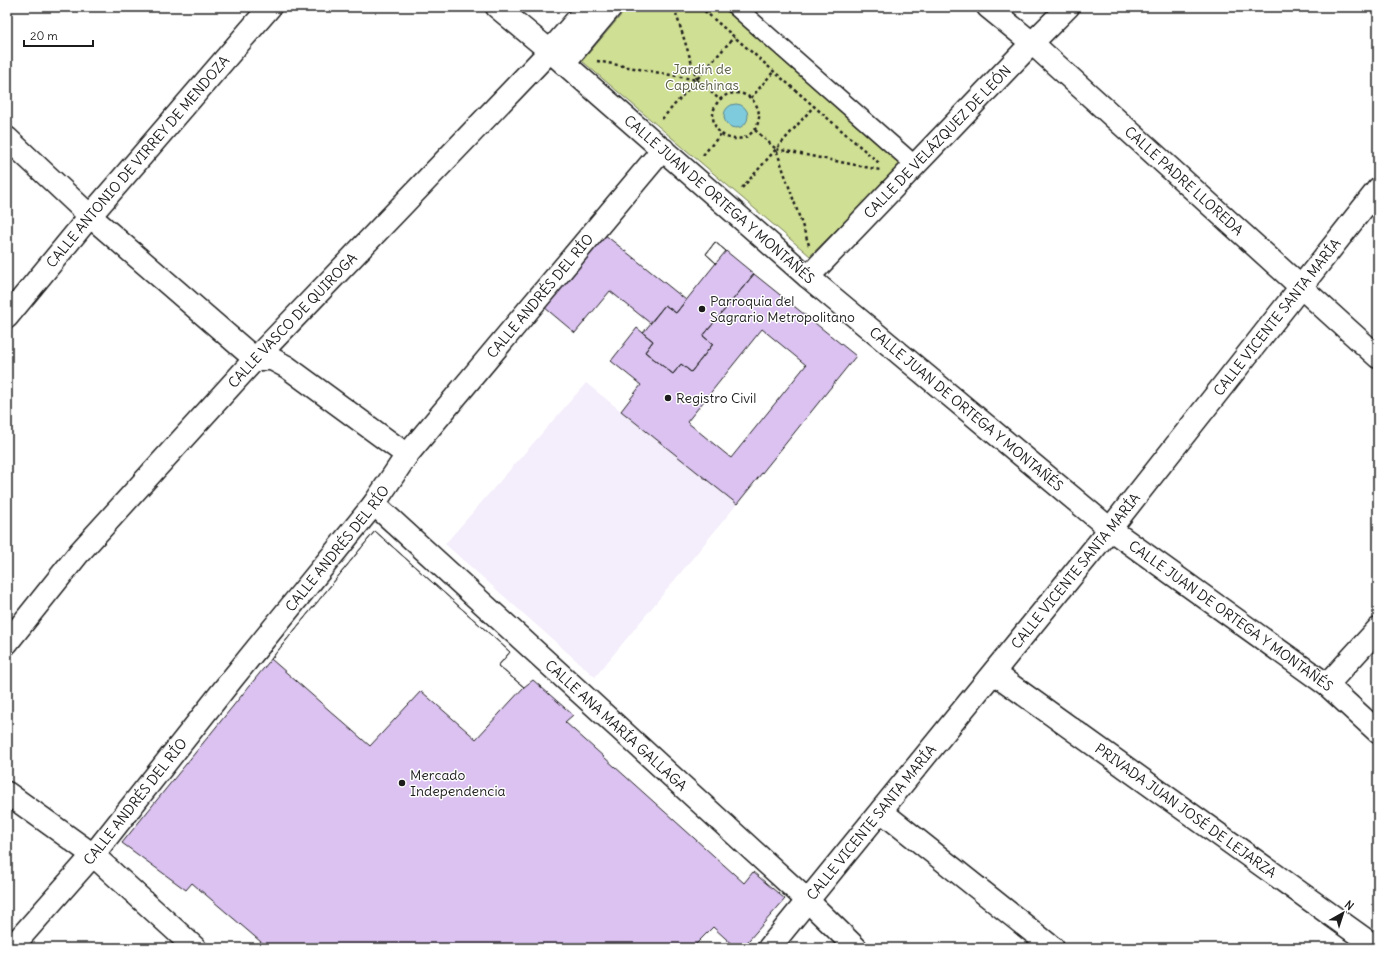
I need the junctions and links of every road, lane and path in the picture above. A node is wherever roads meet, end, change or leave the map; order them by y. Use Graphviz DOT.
graph roads {
  1 [pos="270,7"];
  2 [pos="498,7"];
  3 [pos="588,7"];
  4 [pos="612,7"];
  5 [pos="674,7"];
  6 [pos="700,7"];
  7 [pos="736,7"];
  8 [pos="988,7"];
  9 [pos="1068,7"];
  10 [pos="734,36"];
  11 [pos="1032,43"];
  12 [pos="557,57"];
  13 [pos="591,60"];
  14 [pos="774,71"];
  15 [pos="697,80"];
  16 [pos="751,98"];
  17 [pos="719,99"];
  18 [pos="814,106"];
  19 [pos="661,121"];
  20 [pos="755,130"];
  21 [pos="7,138"];
  22 [pos="776,148"];
  23 [pos="663,149"];
  24 [pos="915,165"];
  25 [pos="895,177"];
  26 [pos="1378,189"];
  27 [pos="740,190"];
  28 [pos="90,216"];
  29 [pos="811,252"];
  30 [pos="808,278"];
  31 [pos="1300,287"];
  32 [pos="7,317"];
  33 [pos="1378,357"];
  34 [pos="255,359"];
  35 [pos="407,455"];
  36 [pos="374,504"];
  37 [pos="1110,529"];
  38 [pos="1378,629"];
  39 [pos="7,643"];
  40 [pos="994,673"];
  41 [pos="1327,685"];
  42 [pos="1378,732"];
  43 [pos="7,793"];
  44 [pos="881,811"];
  45 [pos="94,855"];
  46 [pos="808,901"];
  47 [pos="11,948"];
  48 [pos="195,948"];
  49 [pos="769,948"];
  50 [pos="856,948"];
  51 [pos="1053,948"];
  52 [pos="1377,948"];
  1 -- 28 [label="street, CALLE ANTONIO DE VIRREY DE MENDOZA"];
  2 -- 12 [label="street, CALLE JUAN DE ORTEGA Y MONTAÑÉS"];
  3 -- 12 [label="street, CALLE VASCO DE QUIROGA"];
  4 -- 12 [label="street, CALLE VASCO DE QUIROGA"];
  5 -- 15 [label="path"];
  6 -- 10 [label="path"];
  7 -- 24 [label="street"];
  8 -- 11 [label="street, CALLE PADRE LLOREDA"];
  9 -- 11 [label="street, CALLE DE VELÁZQUEZ DE LEÓN"];
  10 -- 14 [label="path"];
  10 -- 15 [label="path"];
  11 -- 24 [label="street, CALLE DE VELÁZQUEZ DE LEÓN"];
  11 -- 31 [label="street, CALLE PADRE LLOREDA"];
  12 -- 23 [label="street, CALLE JUAN DE ORTEGA Y MONTAÑÉS"];
  12 -- 34 [label="street, CALLE VASCO DE QUIROGA"];
  13 -- 15 [label="path"];
  14 -- 16 [label="path"];
  14 -- 18 [label="path"];
  15 -- 17 [label="path"];
  15 -- 19 [label="path"];
  16 -- 17 [label="path"];
  16 -- 20 [label="path"];
  17 -- 20 [label="path"];
  18 -- 22 [label="path"];
  18 -- 25 [label="path"];
  20 -- 22 [label="path"];
  21 -- 28 [label="street"];
  22 -- 25 [label="path"];
  22 -- 27 [label="path"];
  22 -- 29 [label="path"];
  23 -- 30 [label="street, CALLE JUAN DE ORTEGA Y MONTAÑÉS"];
  23 -- 35 [label="street, CALLE ANDRÉS DEL RÍO"];
  24 -- 25 [label="street, CALLE DE VELÁZQUEZ DE LEÓN"];
  25 -- 30 [label="street, CALLE DE VELÁZQUEZ DE LEÓN"];
  26 -- 31 [label="street, CALLE VICENTE SANTA MARÍA"];
  28 -- 32 [label="street, CALLE ANTONIO DE VIRREY DE MENDOZA"];
  28 -- 34 [label="street"];
  30 -- 37 [label="street, CALLE JUAN DE ORTEGA Y MONTAÑÉS"];
  31 -- 33 [label="street, CALLE PADRE LLOREDA"];
  31 -- 37 [label="street, CALLE VICENTE SANTA MARÍA"];
  34 -- 35 [label="street"];
  34 -- 39 [label="street, CALLE VASCO DE QUIROGA"];
  35 -- 36 [label="street, CALLE ANDRÉS DEL RÍO"];
  36 -- 45 [label="street, CALLE ANDRÉS DEL RÍO"];
  36 -- 46 [label="street, CALLE ANA MARÍA GALLAGA"];
  37 -- 40 [label="street, CALLE VICENTE SANTA MARÍA"];
  37 -- 41 [label="street, CALLE JUAN DE ORTEGA Y MONTAÑÉS"];
  38 -- 41 [label="street"];
  40 -- 44 [label="street, CALLE VICENTE SANTA MARÍA"];
  40 -- 52 [label="street, PRIVADA JUAN JOSÉ DE LEJARZA"];
  41 -- 42 [label="street, CALLE JUAN DE ORTEGA Y MONTAÑÉS"];
  43 -- 45 [label="street"];
  44 -- 46 [label="street, CALLE VICENTE SANTA MARÍA"];
  44 -- 51 [label="street"];
  45 -- 47 [label="street, CALLE ANDRÉS DEL RÍO"];
  45 -- 48 [label="street"];
  46 -- 49 [label="street, CALLE VICENTE SANTA MARÍA"];
  46 -- 50 [label="street, CALLE ANA MARÍA GALLAGA"];
}
